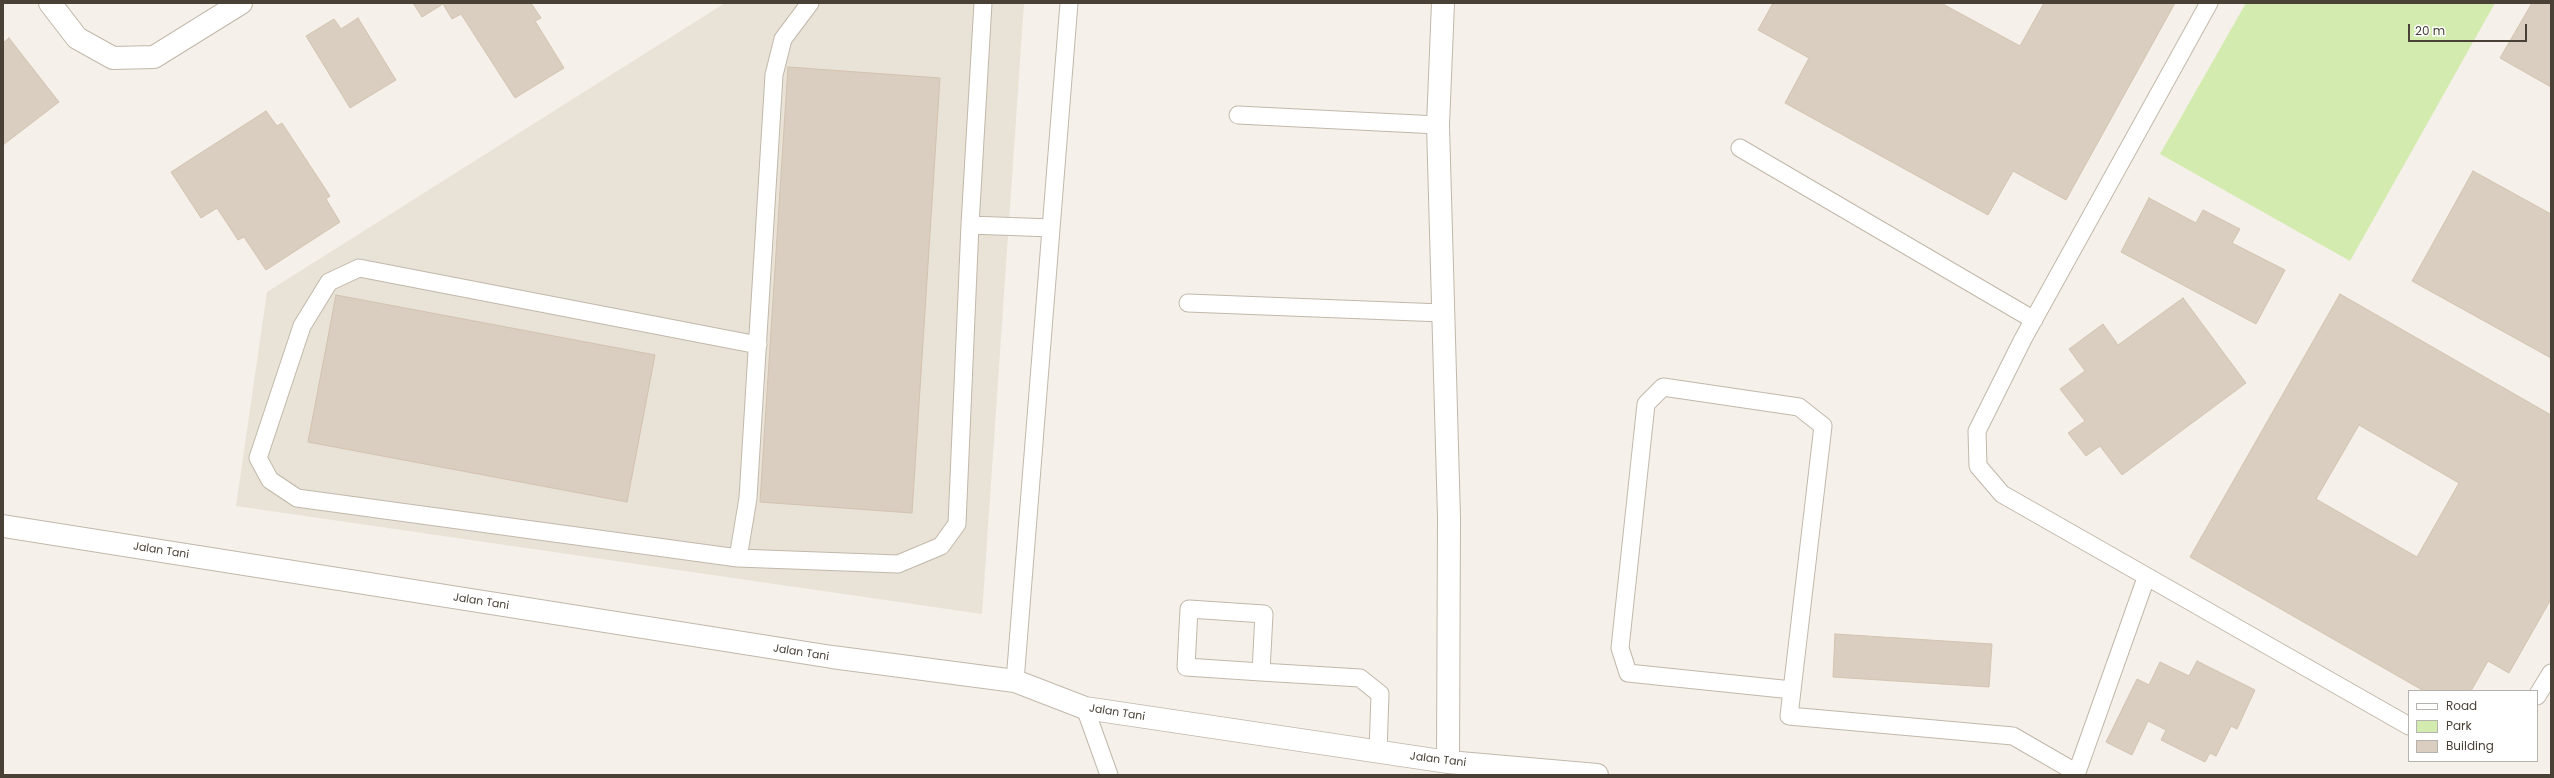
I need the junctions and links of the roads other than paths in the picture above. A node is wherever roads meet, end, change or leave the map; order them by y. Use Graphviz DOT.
graph roads {
  1 [pos="50,3"];
  2 [pos="241,3"];
  3 [pos="810,3"];
  4 [pos="983,3"];
  5 [pos="1069,3"];
  6 [pos="1443,3"];
  7 [pos="2209,3"];
  8 [pos="1238,115"];
  9 [pos="1438,125"];
  10 [pos="1740,148"];
  11 [pos="970,225"];
  12 [pos="1051,228"];
  13 [pos="1188,303"];
  14 [pos="1442,313"];
  15 [pos="2034,320"];
  16 [pos="758,345"];
  17 [pos="3,526"];
  18 [pos="738,558"];
  19 [pos="2146,578"];
  20 [pos="1261,672"];
  21 [pos="2551,673"];
  22 [pos="1015,681"];
  23 [pos="1792,690"];
  24 [pos="2538,694"];
  25 [pos="1086,708"];
  26 [pos="2408,725"];
  27 [pos="1378,752"];
  28 [pos="1448,762"];
  29 [pos="2076,774"];
  30 [pos="1109,775"];
  31 [pos="1597,775"];
  1 -- 2 [label="street"];
  3 -- 16 [label="lane"];
  4 -- 11 [label="lane"];
  5 -- 12 [label="lane"];
  6 -- 9 [label="street"];
  7 -- 15 [label="lane"];
  8 -- 9 [label="lane"];
  9 -- 14 [label="street"];
  10 -- 15 [label="lane"];
  11 -- 12 [label="lane"];
  11 -- 18 [label="lane"];
  12 -- 22 [label="lane"];
  13 -- 14 [label="lane"];
  14 -- 28 [label="street"];
  15 -- 19 [label="lane"];
  16 -- 18 [label="lane"];
  16 -- 18 [label="lane"];
  17 -- 22 [label="street, Jalan Tani"];
  19 -- 26 [label="lane"];
  19 -- 29 [label="lane"];
  20 -- 20 [label="lane"];
  20 -- 27 [label="lane"];
  21 -- 24 [label="lane"];
  22 -- 25 [label="street, Jalan Tani"];
  23 -- 23 [label="lane"];
  23 -- 29 [label="lane"];
  25 -- 27 [label="street, Jalan Tani"];
  25 -- 30 [label="lane"];
  27 -- 28 [label="street, Jalan Tani"];
  28 -- 31 [label="street, Jalan Tani"];
}
